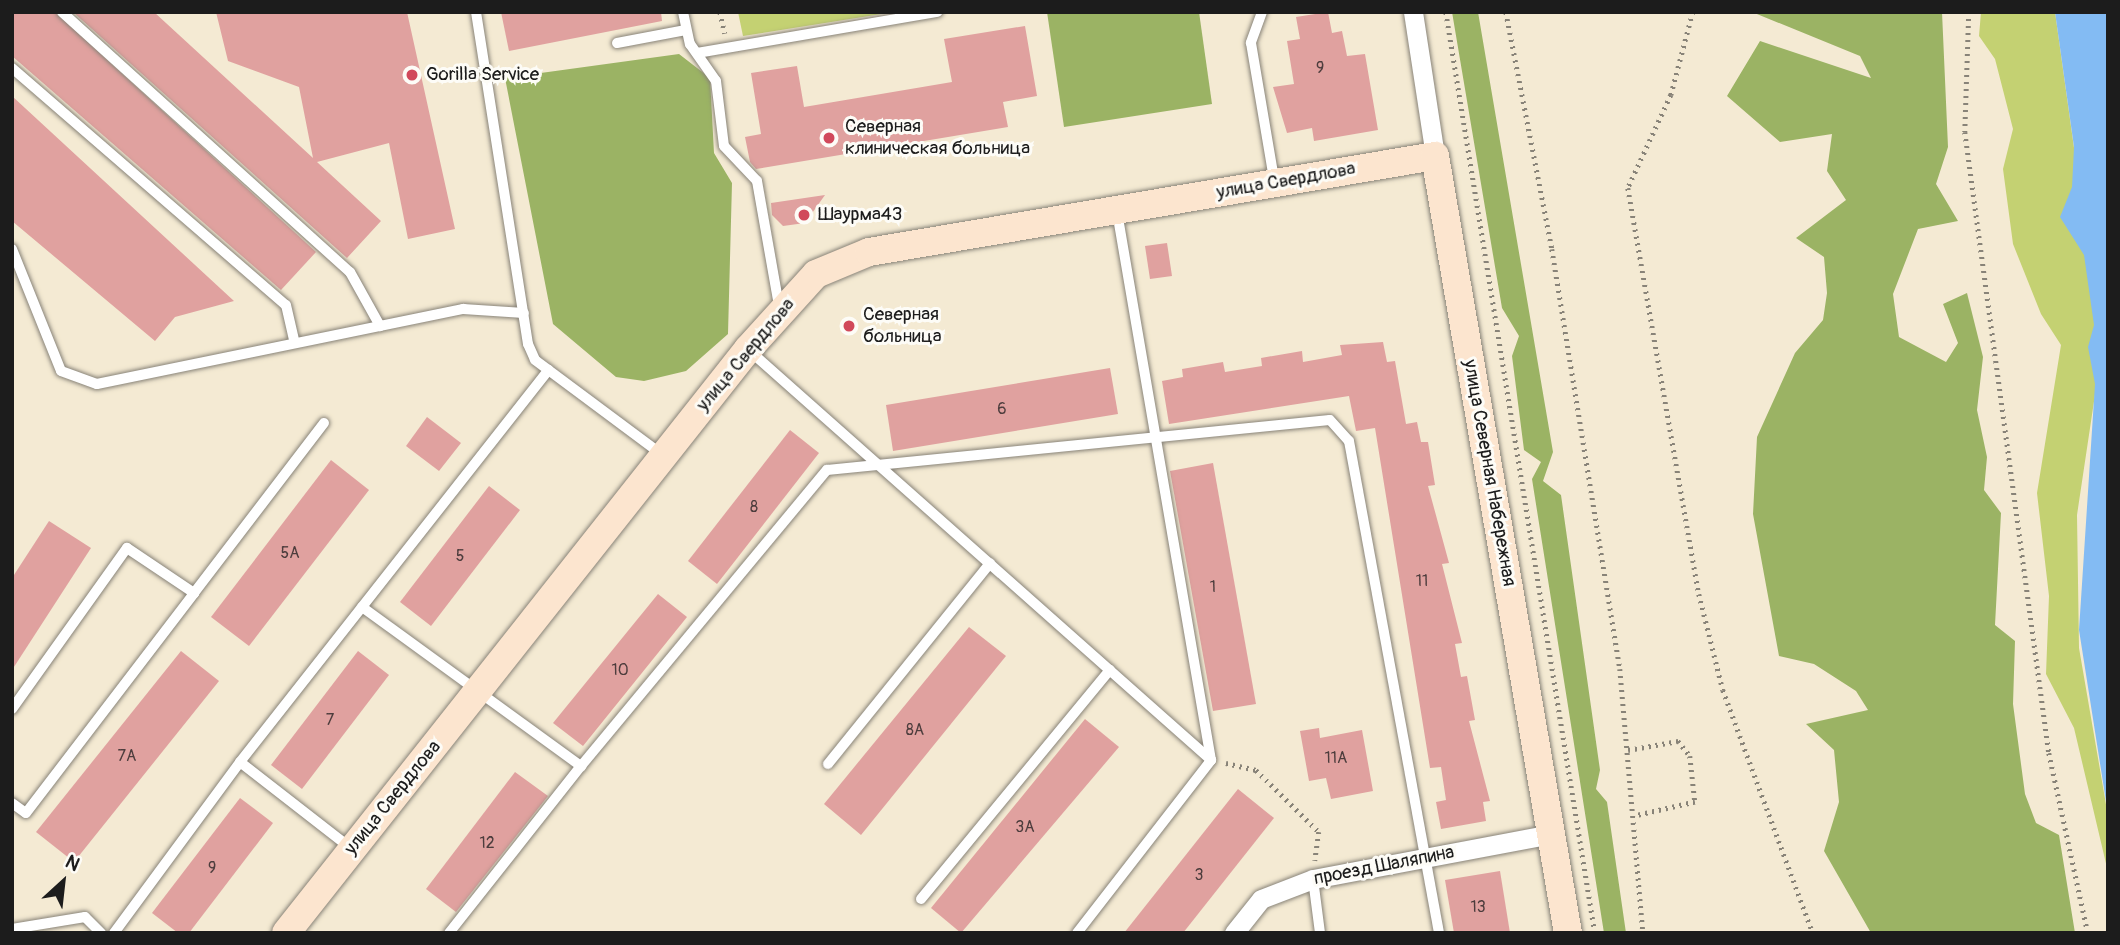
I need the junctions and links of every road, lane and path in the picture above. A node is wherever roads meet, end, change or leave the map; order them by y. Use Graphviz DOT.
graph roads {
  1 [pos="62,12"];
  2 [pos="476,12"];
  3 [pos="683,12"];
  4 [pos="720,12"];
  5 [pos="938,12"];
  6 [pos="1262,12"];
  7 [pos="1413,12"];
  8 [pos="1446,12"];
  9 [pos="1506,12"];
  10 [pos="1693,12"];
  11 [pos="1969,12"];
  12 [pos="685,30"];
  13 [pos="617,43"];
  14 [pos="728,48"];
  15 [pos="697,53"];
  16 [pos="12,68"];
  17 [pos="1435,156"];
  18 [pos="1275,183"];
  19 [pos="1116,210"];
  20 [pos="12,249"];
  21 [pos="524,313"];
  22 [pos="780,314"];
  23 [pos="380,326"];
  24 [pos="295,343"];
  25 [pos="748,349"];
  26 [pos="549,370"];
  27 [pos="324,424"];
  28 [pos="1150,436"];
  29 [pos="663,456"];
  30 [pos="882,468"];
  31 [pos="990,563"];
  32 [pos="194,593"];
  33 [pos="362,607"];
  34 [pos="1110,670"];
  35 [pos="477,694"];
  36 [pos="12,709"];
  37 [pos="1628,750"];
  38 [pos="1211,760"];
  39 [pos="240,762"];
  40 [pos="828,764"];
  41 [pos="581,766"];
  42 [pos="12,803"];
  43 [pos="1635,816"];
  44 [pos="1551,834"];
  45 [pos="352,850"];
  46 [pos="1427,858"];
  47 [pos="1313,879"];
  48 [pos="921,899"];
  49 [pos="12,929"];
  50 [pos="101,933"];
  51 [pos="114,933"];
  52 [pos="286,933"];
  53 [pos="449,933"];
  54 [pos="1077,933"];
  55 [pos="1234,933"];
  56 [pos="1320,933"];
  57 [pos="1439,933"];
  58 [pos="1568,933"];
  59 [pos="1595,933"];
  60 [pos="1643,933"];
  61 [pos="1813,933"];
  62 [pos="2088,933"];
  1 -- 23 [label="lane"];
  2 -- 21 [label="lane"];
  3 -- 12 [label="lane"];
  4 -- 14 [label="path"];
  5 -- 14 [label="lane"];
  6 -- 18 [label="lane"];
  7 -- 17 [label="street, улица Северная Набережная"];
  8 -- 59 [label="path"];
  9 -- 37 [label="path"];
  10 -- 61 [label="path"];
  11 -- 62 [label="path"];
  12 -- 13 [label="lane"];
  12 -- 15 [label="lane"];
  14 -- 15 [label="lane"];
  15 -- 22 [label="lane"];
  16 -- 24 [label="lane"];
  17 -- 18 [label="street, улица Свердлова"];
  17 -- 44 [label="street, улица Северная Набережная"];
  18 -- 19 [label="street, улица Свердлова"];
  19 -- 22 [label="street, улица Свердлова"];
  19 -- 28 [label="lane"];
  20 -- 24 [label="lane"];
  21 -- 23 [label="lane"];
  21 -- 26 [label="lane"];
  22 -- 25 [label="street, улица Свердлова"];
  23 -- 24 [label="lane"];
  25 -- 29 [label="street, улица Свердлова"];
  25 -- 30 [label="lane"];
  26 -- 29 [label="lane"];
  26 -- 33 [label="lane"];
  27 -- 32 [label="lane"];
  28 -- 30 [label="lane"];
  28 -- 38 [label="lane"];
  28 -- 46 [label="lane"];
  29 -- 35 [label="street, улица Свердлова"];
  30 -- 31 [label="lane"];
  30 -- 41 [label="lane"];
  31 -- 34 [label="lane"];
  31 -- 40 [label="lane"];
  32 -- 36 [label="lane"];
  32 -- 42 [label="lane"];
  33 -- 35 [label="lane"];
  33 -- 39 [label="lane"];
  34 -- 38 [label="lane"];
  34 -- 48 [label="lane"];
  35 -- 41 [label="lane"];
  35 -- 45 [label="street, улица Свердлова"];
  37 -- 43 [label="path"];
  37 -- 43 [label="path"];
  38 -- 47 [label="path"];
  38 -- 54 [label="lane"];
  39 -- 45 [label="lane"];
  39 -- 51 [label="lane"];
  41 -- 53 [label="lane"];
  43 -- 60 [label="path"];
  44 -- 46 [label="street, проезд Шаляпина"];
  44 -- 58 [label="street, улица Северная Набережная"];
  45 -- 52 [label="street, улица Свердлова"];
  46 -- 47 [label="street, проезд Шаляпина"];
  46 -- 57 [label="lane"];
  47 -- 55 [label="street, проезд Шаляпина"];
  47 -- 56 [label="lane"];
  49 -- 50 [label="lane"];
}
